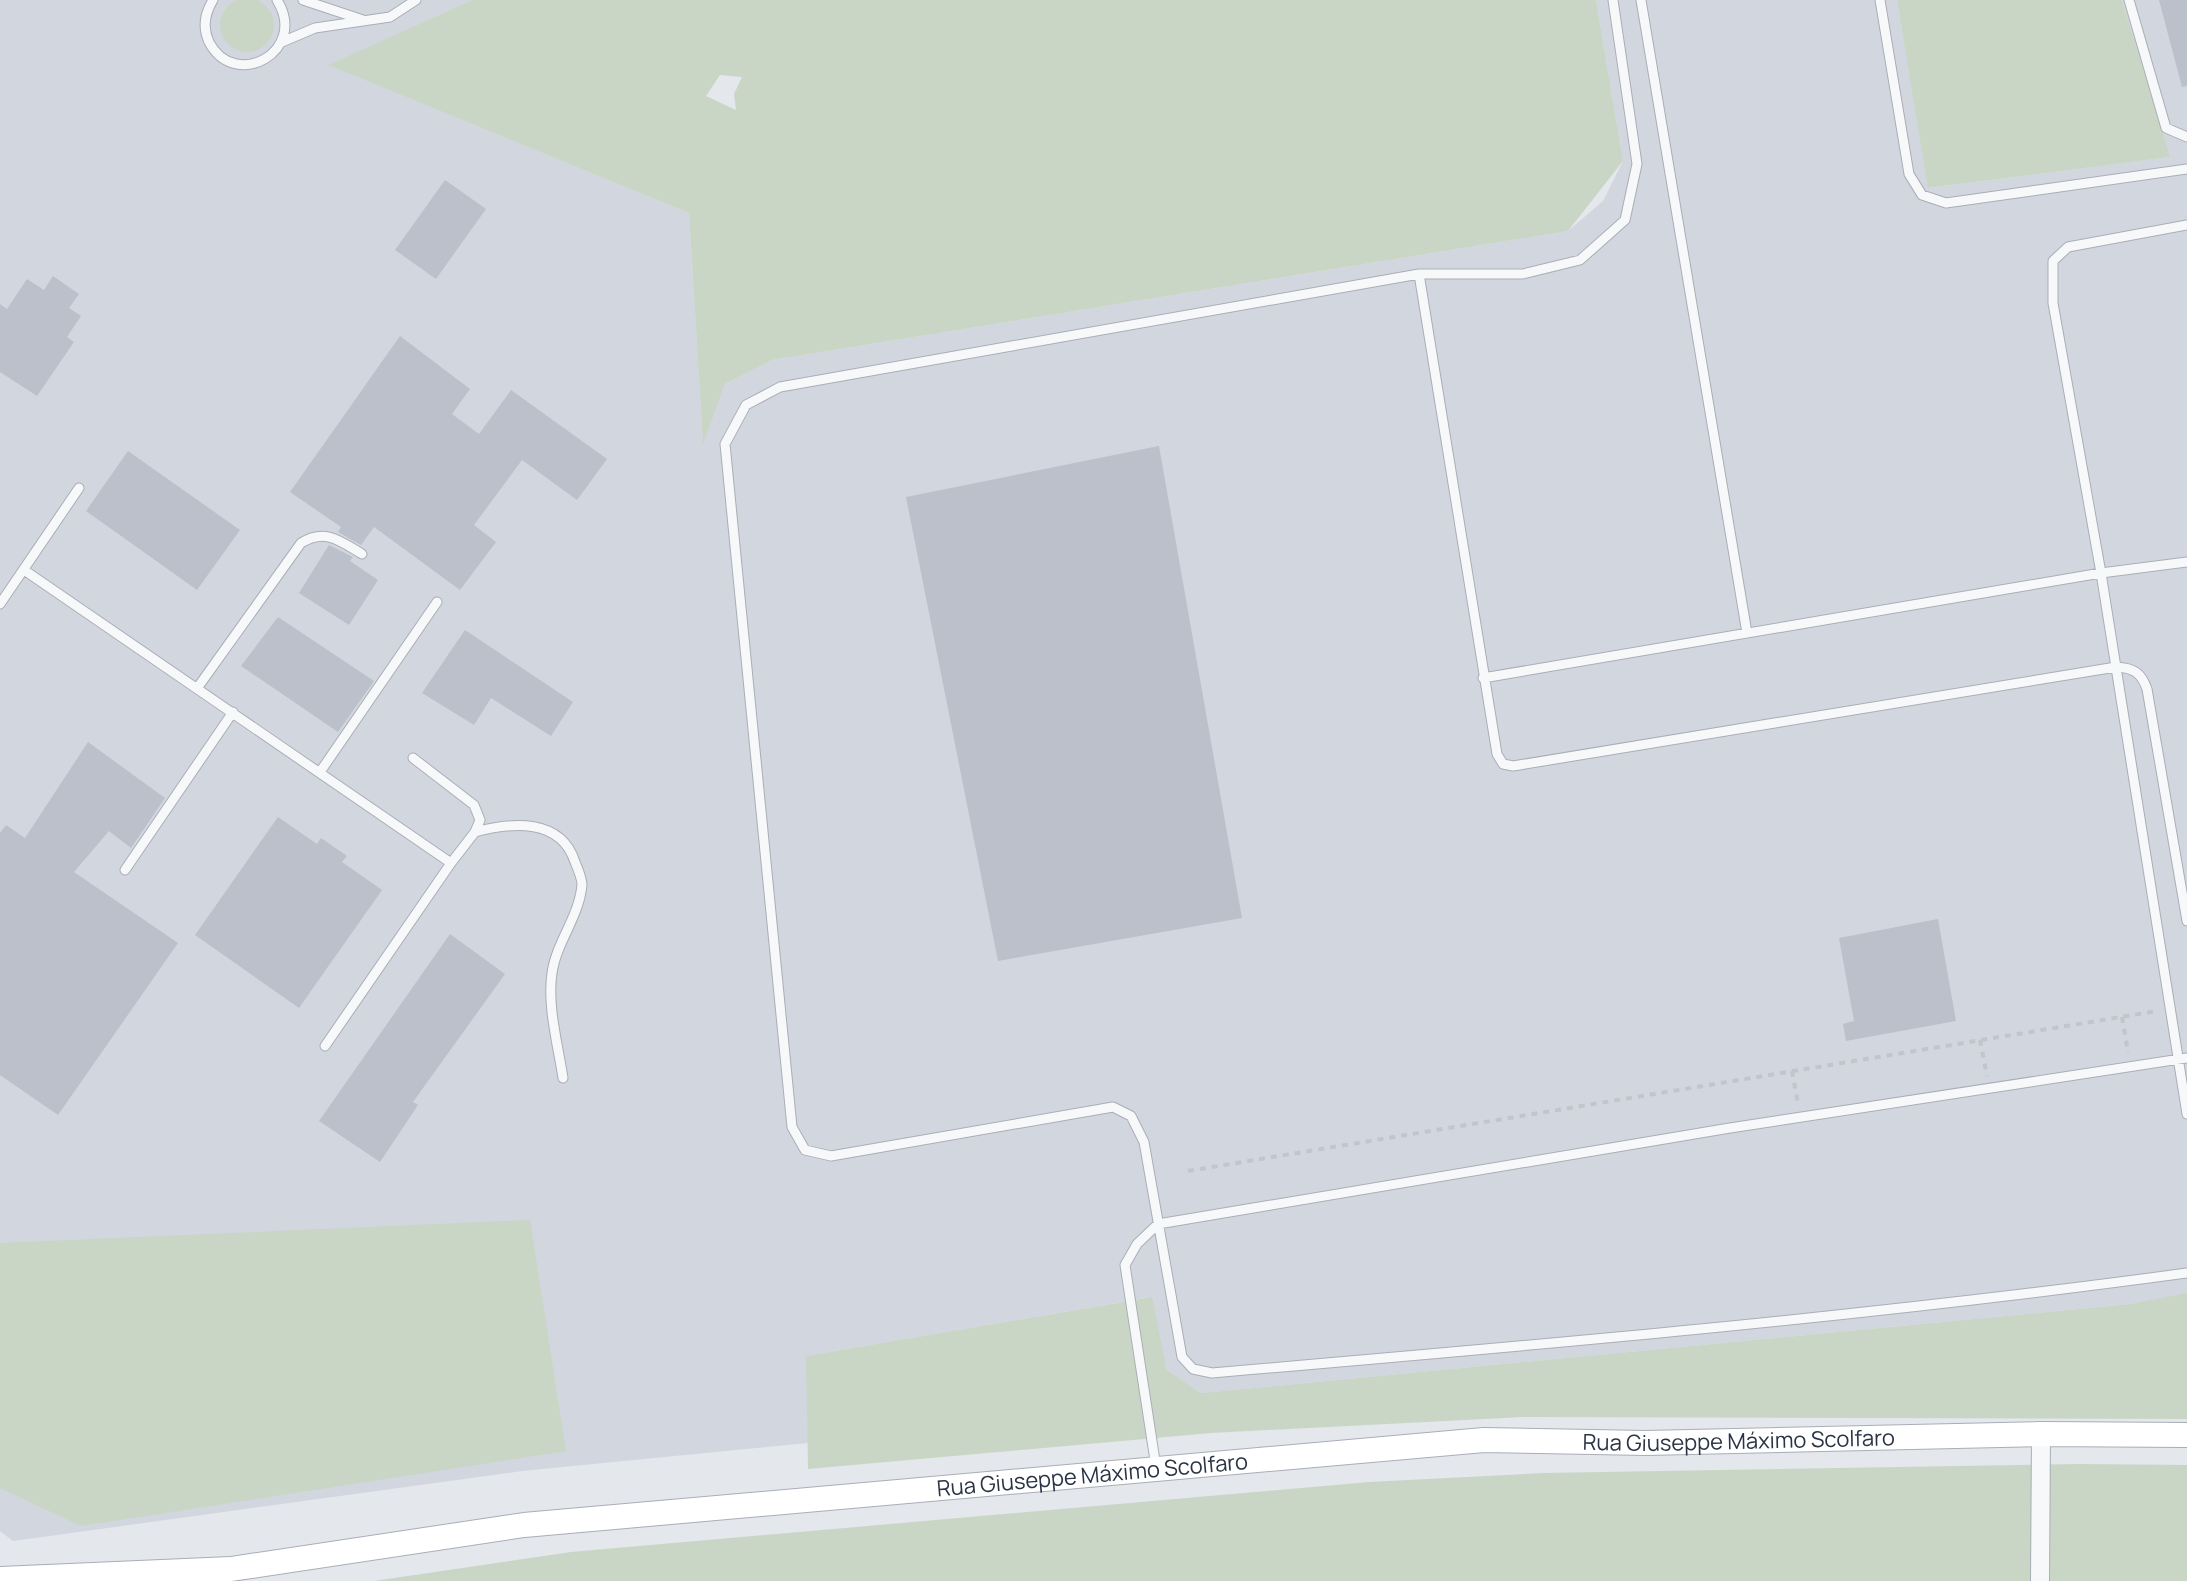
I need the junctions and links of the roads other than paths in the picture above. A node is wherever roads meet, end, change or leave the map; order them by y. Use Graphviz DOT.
graph roads {
  1 [pos="213,0"];
  2 [pos="277,0"];
  3 [pos="303,0"];
  4 [pos="416,0"];
  5 [pos="1613,0"];
  6 [pos="1641,0"];
  7 [pos="1880,0"];
  8 [pos="2129,0"];
  9 [pos="370,22"];
  10 [pos="282,42"];
  11 [pos="2187,137"];
  12 [pos="2187,169"];
  13 [pos="2187,225"];
  14 [pos="1419,274"];
  15 [pos="79,488"];
  16 [pos="362,554"];
  17 [pos="2187,562"];
  18 [pos="24,570"];
  19 [pos="2101,573"];
  20 [pos="437,602"];
  21 [pos="0,604"];
  22 [pos="1747,633"];
  23 [pos="2116,667"];
  24 [pos="1483,678"];
  25 [pos="198,687"];
  26 [pos="233,712"];
  27 [pos="413,758"];
  28 [pos="320,772"];
  29 [pos="475,832"];
  30 [pos="451,863"];
  31 [pos="125,870"];
  32 [pos="2182,870"];
  33 [pos="2187,921"];
  34 [pos="325,1046"];
  35 [pos="2183,1059"];
  36 [pos="563,1078"];
  37 [pos="2187,1114"];
  38 [pos="1158,1224"];
  39 [pos="2187,1273"];
  40 [pos="2186,1433"];
  41 [pos="2041,1434"];
  42 [pos="1156,1467"];
  43 [pos="0,1579"];
  44 [pos="2040,1581"];
  1 -- 10 [label="lane"];
  2 -- 10 [label="lane"];
  3 -- 9 [label="lane"];
  4 -- 9 [label="lane"];
  5 -- 14 [label="lane"];
  6 -- 22 [label="lane"];
  7 -- 12 [label="lane"];
  8 -- 11 [label="lane"];
  9 -- 10 [label="lane"];
  13 -- 19 [label="lane"];
  14 -- 24 [label="lane"];
  14 -- 38 [label="lane"];
  15 -- 18 [label="lane"];
  16 -- 25 [label="lane"];
  17 -- 19 [label="lane"];
  18 -- 21 [label="lane"];
  18 -- 25 [label="lane"];
  19 -- 22 [label="lane"];
  19 -- 23 [label="lane"];
  20 -- 28 [label="lane"];
  22 -- 24 [label="lane"];
  23 -- 24 [label="lane"];
  23 -- 32 [label="lane"];
  23 -- 35 [label="lane"];
  25 -- 26 [label="lane"];
  26 -- 28 [label="lane"];
  26 -- 31 [label="lane"];
  27 -- 29 [label="lane"];
  28 -- 30 [label="lane"];
  29 -- 30 [label="lane"];
  29 -- 36 [label="lane"];
  30 -- 34 [label="lane"];
  32 -- 33 [label="lane"];
  35 -- 37 [label="lane"];
  35 -- 38 [label="lane"];
  38 -- 39 [label="lane"];
  38 -- 42 [label="lane"];
  40 -- 41 [label="main road, Rua Giuseppe Máximo Scolfaro"];
  41 -- 42 [label="main road, Rua Giuseppe Máximo Scolfaro"];
  41 -- 44 [label="street"];
  42 -- 43 [label="main road, Rua Giuseppe Máximo Scolfaro"];
}
